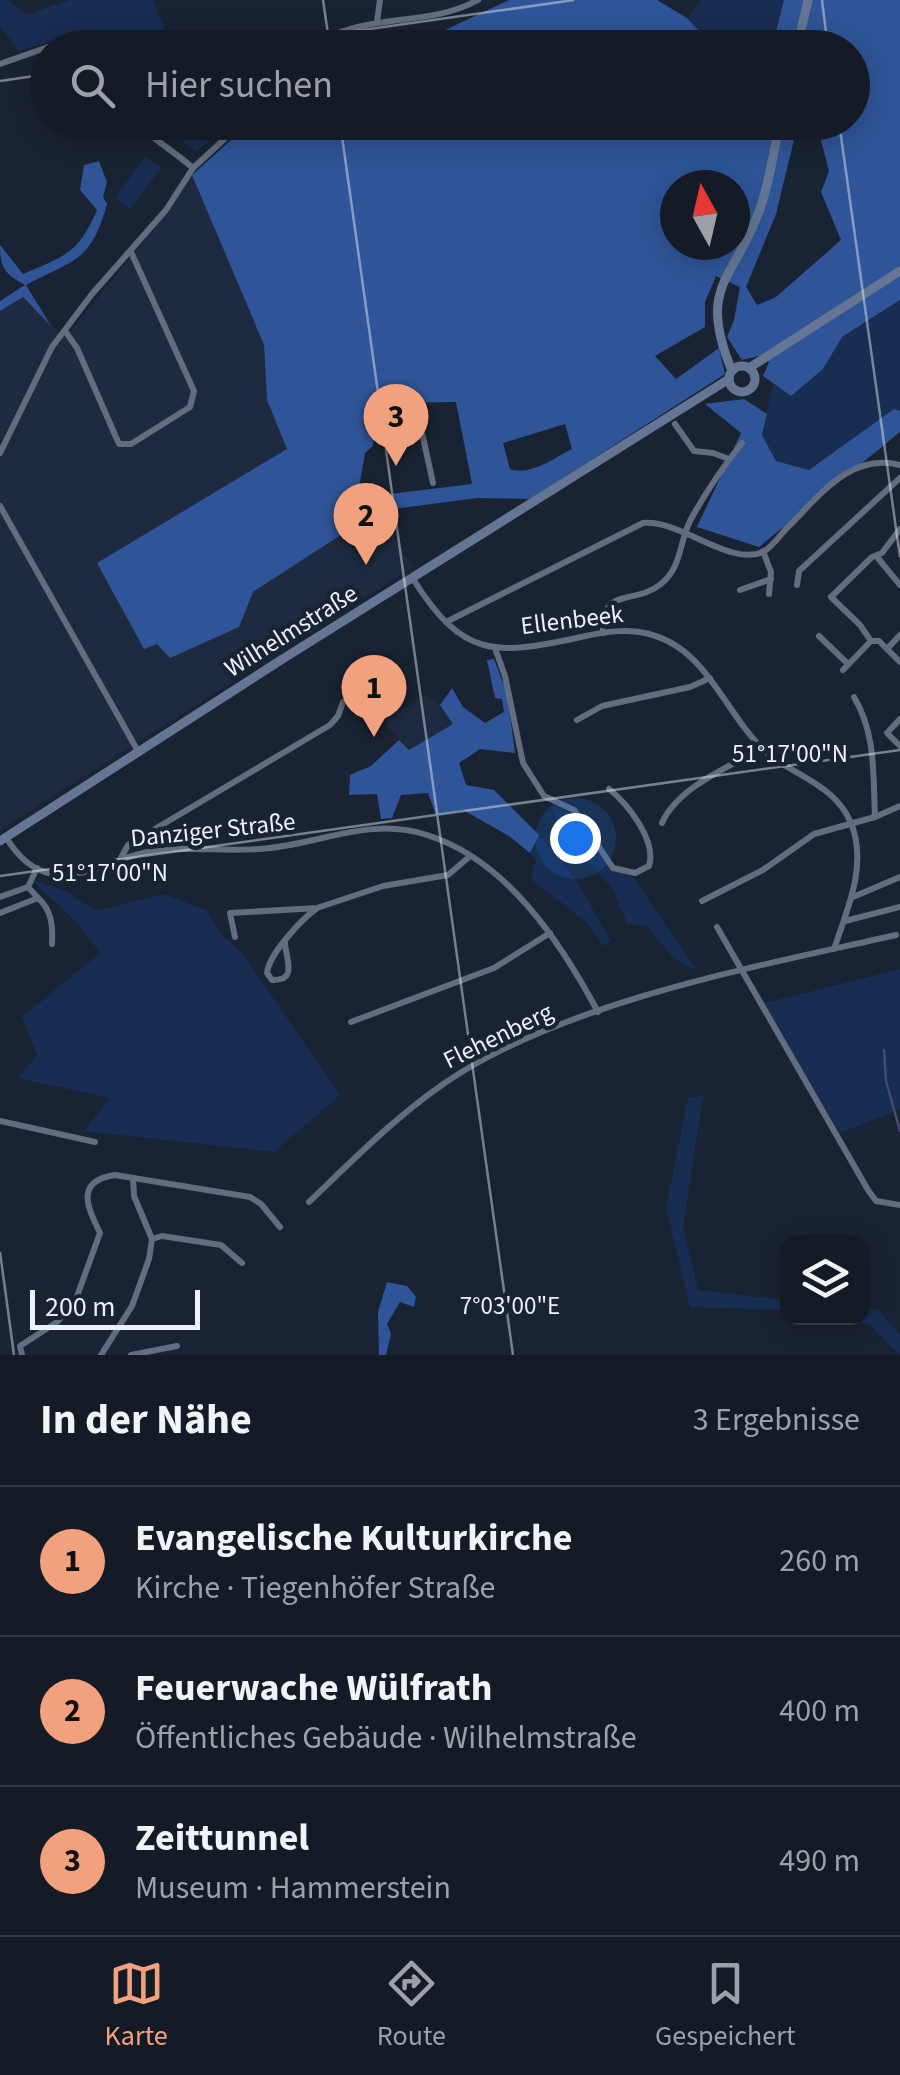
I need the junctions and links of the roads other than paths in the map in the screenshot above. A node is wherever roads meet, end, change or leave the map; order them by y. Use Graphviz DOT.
graph roads {
  1 [pos="380,0"];
  2 [pos="478,0"];
  3 [pos="808,0"];
  4 [pos="377,22"];
  5 [pos="346,30"];
  6 [pos="801,30"];
  7 [pos="30,53"];
  8 [pos="0,64"];
  9 [pos="157,140"];
  10 [pos="223,140"];
  11 [pos="776,140"];
  12 [pos="193,168"];
  13 [pos="130,252"];
  14 [pos="900,271"];
  15 [pos="65,331"];
  16 [pos="738,372"];
  17 [pos="416,410"];
  18 [pos="675,424"];
  19 [pos="742,443"];
  20 [pos="0,453"];
  21 [pos="729,459"];
  22 [pos="900,465"];
  23 [pos="900,478"];
  24 [pos="433,483"];
  25 [pos="0,506"];
  26 [pos="900,529"];
  27 [pos="686,533"];
  28 [pos="763,552"];
  29 [pos="877,557"];
  30 [pos="412,579"];
  31 [pos="771,579"];
  32 [pos="797,585"];
  33 [pos="900,586"];
  34 [pos="740,590"];
  35 [pos="769,594"];
  36 [pos="445,622"];
  37 [pos="603,633"];
  38 [pos="900,634"];
  39 [pos="819,636"];
  40 [pos="871,641"];
  41 [pos="495,648"];
  42 [pos="887,649"];
  43 [pos="900,662"];
  44 [pos="710,678"];
  45 [pos="854,697"];
  46 [pos="342,702"];
  47 [pos="900,718"];
  48 [pos="577,720"];
  49 [pos="900,746"];
  50 [pos="762,748"];
  51 [pos="139,752"];
  52 [pos="609,789"];
  53 [pos="900,806"];
  54 [pos="875,816"];
  55 [pos="850,822"];
  56 [pos="662,824"];
  57 [pos="3,839"];
  58 [pos="469,857"];
  59 [pos="120,859"];
  60 [pos="37,868"];
  61 [pos="900,877"];
  62 [pos="28,887"];
  63 [pos="0,898"];
  64 [pos="38,898"];
  65 [pos="852,898"];
  66 [pos="702,901"];
  67 [pos="317,908"];
  68 [pos="900,908"];
  69 [pos="0,912"];
  70 [pos="844,922"];
  71 [pos="716,927"];
  72 [pos="550,933"];
  73 [pos="896,935"];
  74 [pos="235,937"];
  75 [pos="285,943"];
  76 [pos="52,944"];
  77 [pos="834,949"];
  78 [pos="741,971"];
  79 [pos="598,1012"];
  80 [pos="351,1022"];
  81 [pos="0,1121"];
  82 [pos="95,1142"];
  83 [pos="133,1178"];
  84 [pos="309,1202"];
  85 [pos="900,1204"];
  86 [pos="280,1228"];
  87 [pos="152,1240"];
  88 [pos="242,1263"];
  89 [pos="177,1346"];
  90 [pos="22,1355"];
  91 [pos="101,1355"];
  92 [pos="131,1355"];
  1 -- 4 [label="street"];
  2 -- 4 [label="street"];
  3 -- 6 [label="main road"];
  4 -- 5 [label="street"];
  7 -- 8 [label="street"];
  9 -- 12 [label="street"];
  10 -- 12 [label="street"];
  11 -- 16 [label="main road"];
  12 -- 13 [label="street"];
  13 -- 15 [label="street"];
  13 -- 15 [label="street"];
  14 -- 16 [label="main road, Wilhelmstraße"];
  15 -- 20 [label="street"];
  16 -- 30 [label="main road, Wilhelmstraße"];
  17 -- 24 [label="street"];
  18 -- 21 [label="street"];
  19 -- 21 [label="street"];
  21 -- 27 [label="street"];
  22 -- 28 [label="street"];
  23 -- 32 [label="street"];
  25 -- 51 [label="street"];
  26 -- 29 [label="street"];
  27 -- 28 [label="street"];
  27 -- 36 [label="street"];
  27 -- 37 [label="street"];
  28 -- 31 [label="street"];
  29 -- 33 [label="street"];
  29 -- 40 [label="street"];
  30 -- 36 [label="street, Ellenbeek"];
  30 -- 51 [label="main road, Wilhelmstraße"];
  31 -- 34 [label="street"];
  31 -- 35 [label="street"];
  36 -- 41 [label="street, Ellenbeek"];
  37 -- 41 [label="street, Ellenbeek"];
  37 -- 44 [label="street, Ellenbeek"];
  38 -- 42 [label="street"];
  39 -- 40 [label="street"];
  40 -- 42 [label="street"];
  41 -- 52 [label="street"];
  42 -- 43 [label="street"];
  44 -- 48 [label="street"];
  44 -- 50 [label="street, Ellenbeek"];
  45 -- 54 [label="street"];
  46 -- 59 [label="street"];
  47 -- 49 [label="street"];
  50 -- 55 [label="street, Ellenbeek"];
  50 -- 56 [label="street"];
  51 -- 57 [label="main road, Wilhelmstraße"];
  53 -- 54 [label="street"];
  54 -- 55 [label="street"];
  55 -- 65 [label="street"];
  55 -- 66 [label="street"];
  57 -- 60 [label="street"];
  58 -- 59 [label="street, Danziger Straße"];
  58 -- 67 [label="street"];
  58 -- 72 [label="street, Danziger Straße"];
  59 -- 60 [label="street, Danziger Straße"];
  60 -- 62 [label="street"];
  61 -- 65 [label="street"];
  62 -- 63 [label="street"];
  62 -- 64 [label="street"];
  64 -- 69 [label="street"];
  64 -- 76 [label="street"];
  65 -- 70 [label="street"];
  67 -- 74 [label="street"];
  67 -- 75 [label="street"];
  68 -- 70 [label="street"];
  70 -- 77 [label="street"];
  71 -- 78 [label="street"];
  72 -- 79 [label="street, Danziger Straße"];
  72 -- 80 [label="street"];
  73 -- 77 [label="street, Flehenberg"];
  75 -- 75 [label="street"];
  77 -- 78 [label="street, Flehenberg"];
  78 -- 79 [label="street, Flehenberg"];
  78 -- 85 [label="street"];
  79 -- 84 [label="street, Flehenberg"];
  81 -- 82 [label="street"];
  83 -- 86 [label="street"];
  83 -- 87 [label="street"];
  83 -- 90 [label="street"];
  87 -- 88 [label="street"];
  87 -- 91 [label="street"];
  89 -- 92 [label="street"];
}
